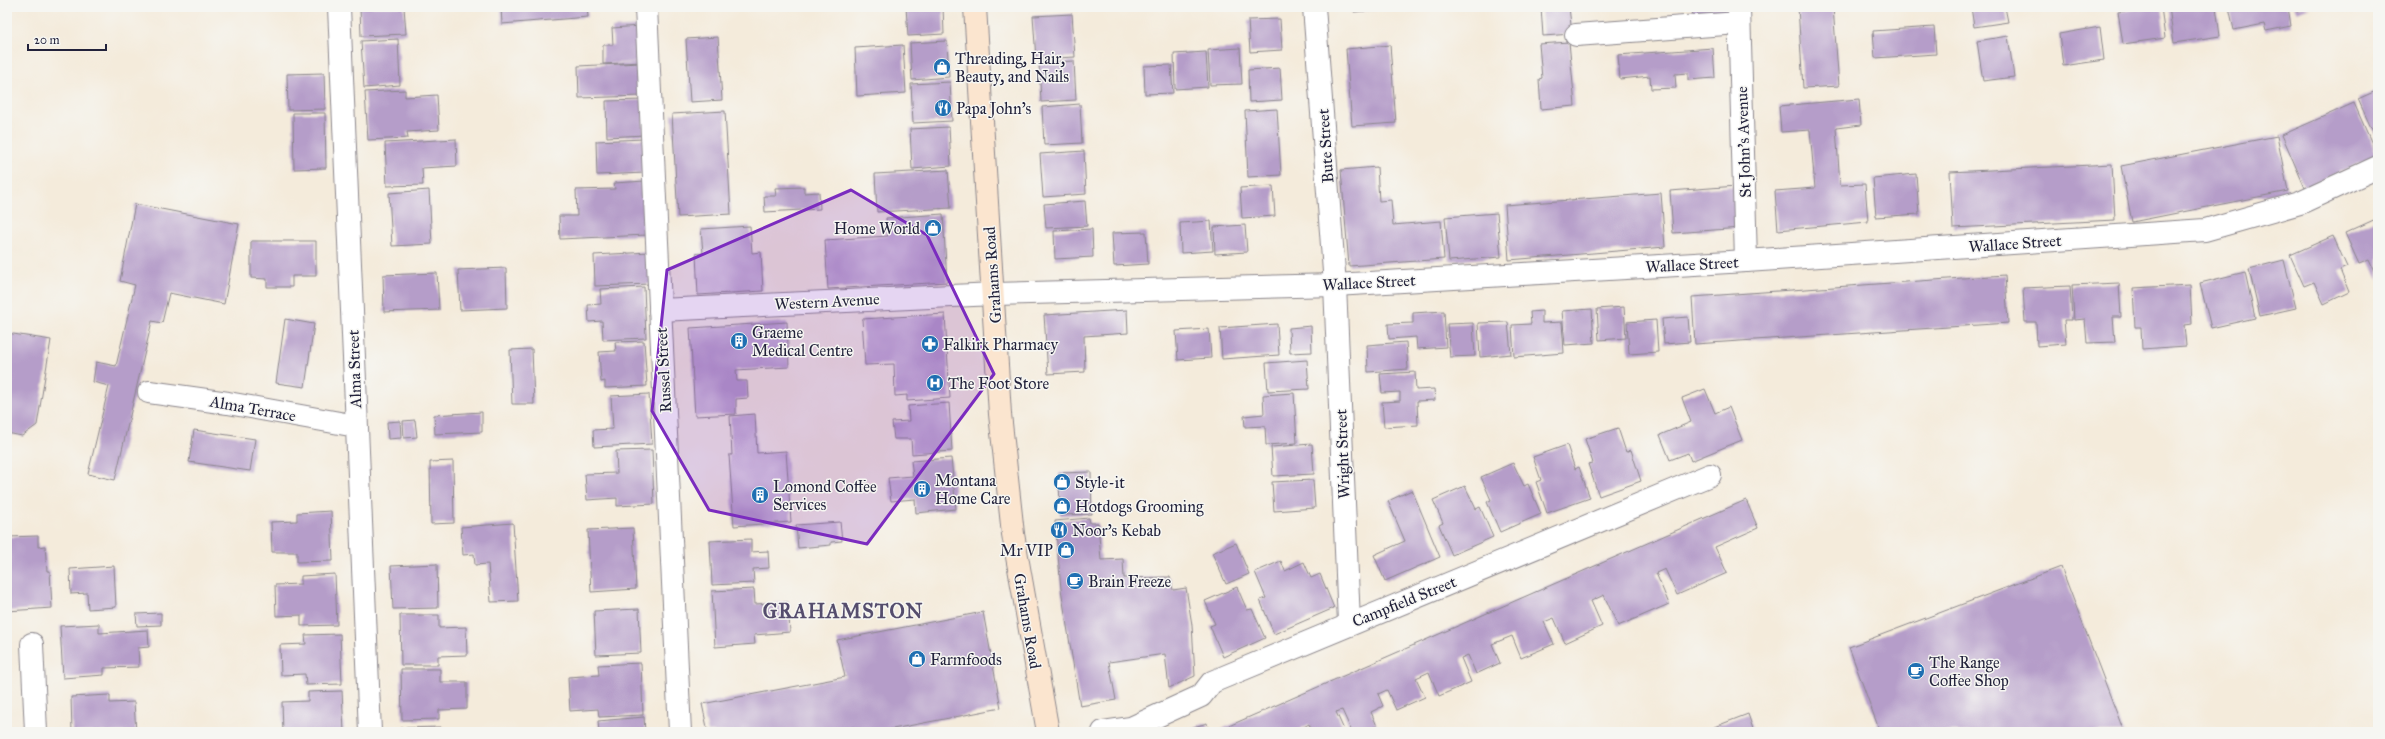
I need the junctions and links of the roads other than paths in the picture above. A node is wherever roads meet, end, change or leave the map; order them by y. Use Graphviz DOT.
graph roads {
  1 [pos="338,7"];
  2 [pos="646,7"];
  3 [pos="975,7"];
  4 [pos="1314,7"];
  5 [pos="1739,15"];
  6 [pos="1576,35"];
  7 [pos="2378,167"];
  8 [pos="1746,261"];
  9 [pos="1335,285"];
  10 [pos="994,294"];
  11 [pos="660,310"];
  12 [pos="149,392"];
  13 [pos="356,426"];
  14 [pos="1710,475"];
  15 [pos="1349,623"];
  16 [pos="32,644"];
  17 [pos="1047,731"];
  18 [pos="36,732"];
  19 [pos="370,732"];
  20 [pos="680,732"];
  21 [pos="1103,732"];
  1 -- 13 [label="street, Alma Street"];
  2 -- 11 [label="street, Russel Street"];
  3 -- 10 [label="main road, Grahams Road"];
  4 -- 9 [label="street, Bute Street"];
  5 -- 6 [label="street, St John's Avenue"];
  5 -- 8 [label="street, St John's Avenue"];
  7 -- 8 [label="street, Wallace Street"];
  8 -- 9 [label="street, Wallace Street"];
  9 -- 10 [label="street, Wallace Street"];
  9 -- 15 [label="street, Wright Street"];
  10 -- 11 [label="street, Western Avenue"];
  10 -- 17 [label="main road, Grahams Road"];
  11 -- 20 [label="street, Russel Street"];
  12 -- 13 [label="street, Alma Terrace"];
  13 -- 19 [label="street, Alma Street"];
  14 -- 15 [label="street, Campfield Street"];
  15 -- 21 [label="street, Campfield Street"];
  16 -- 18 [label="street"];
}
